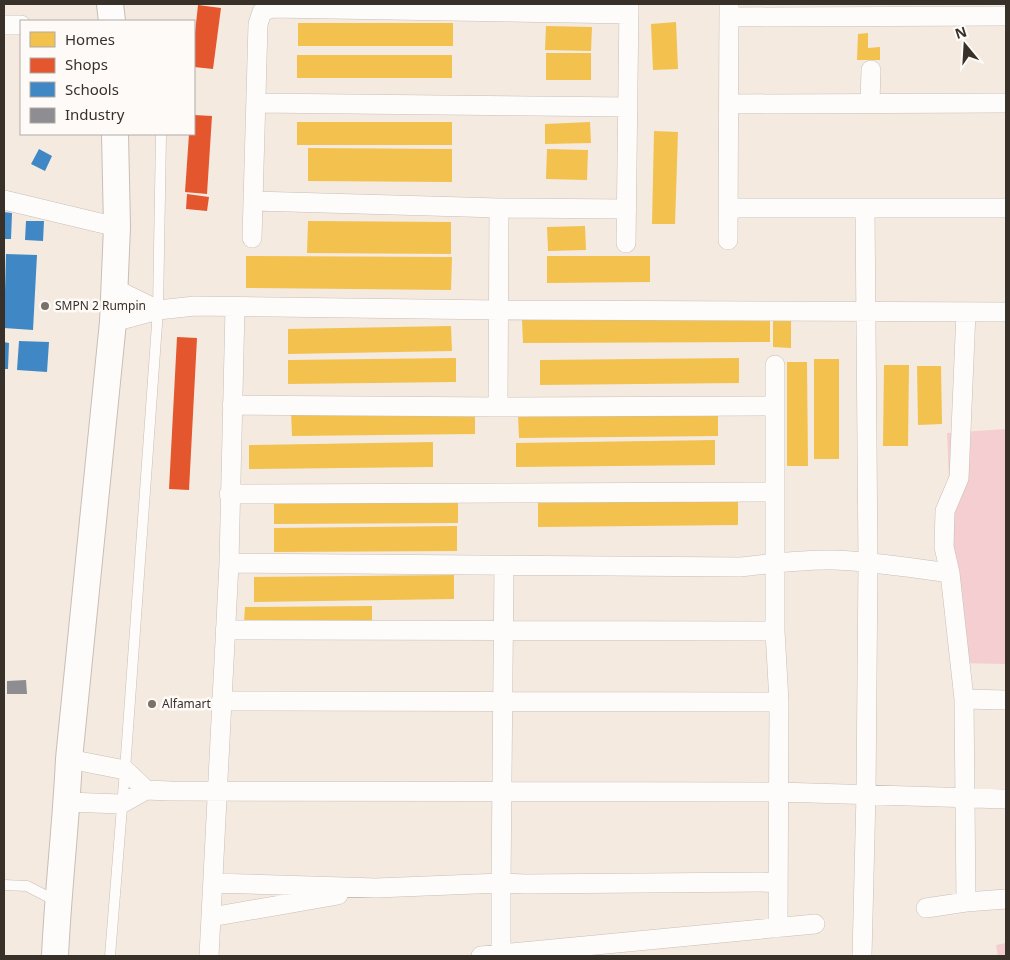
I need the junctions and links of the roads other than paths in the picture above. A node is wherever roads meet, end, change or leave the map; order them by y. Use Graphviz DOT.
graph roads {
  1 [pos="110,4"];
  2 [pos="629,9"];
  3 [pos="729,10"];
  4 [pos="1006,16"];
  5 [pos="112,20"];
  6 [pos="4,25"];
  7 [pos="20,25"];
  8 [pos="871,70"];
  9 [pos="870,102"];
  10 [pos="257,103"];
  11 [pos="1006,103"];
  12 [pos="729,104"];
  13 [pos="628,107"];
  14 [pos="115,135"];
  15 [pos="161,135"];
  16 [pos="4,200"];
  17 [pos="253,201"];
  18 [pos="499,208"];
  19 [pos="729,208"];
  20 [pos="1006,208"];
  21 [pos="627,209"];
  22 [pos="865,209"];
  23 [pos="117,227"];
  24 [pos="252,238"];
  25 [pos="728,240"];
  26 [pos="626,243"];
  27 [pos="115,289"];
  28 [pos="235,308"];
  29 [pos="158,310"];
  30 [pos="499,310"];
  31 [pos="866,311"];
  32 [pos="966,312"];
  33 [pos="1006,312"];
  34 [pos="113,322"];
  35 [pos="775,365"];
  36 [pos="232,405"];
  37 [pos="775,406"];
  38 [pos="498,408"];
  39 [pos="775,492"];
  40 [pos="229,494"];
  41 [pos="229,563"];
  42 [pos="776,563"];
  43 [pos="868,563"];
  44 [pos="504,565"];
  45 [pos="950,573"];
  46 [pos="225,630"];
  47 [pos="504,631"];
  48 [pos="775,631"];
  49 [pos="964,699"];
  50 [pos="1006,700"];
  51 [pos="221,701"];
  52 [pos="503,702"];
  53 [pos="779,702"];
  54 [pos="69,759"];
  55 [pos="125,770"];
  56 [pos="146,790"];
  57 [pos="217,790"];
  58 [pos="503,791"];
  59 [pos="779,792"];
  60 [pos="866,794"];
  61 [pos="964,798"];
  62 [pos="1006,799"];
  63 [pos="67,802"];
  64 [pos="121,804"];
  65 [pos="778,882"];
  66 [pos="501,883"];
  67 [pos="213,884"];
  68 [pos="4,885"];
  69 [pos="376,888"];
  70 [pos="1006,899"];
  71 [pos="57,902"];
  72 [pos="966,902"];
  73 [pos="926,908"];
  74 [pos="211,918"];
  75 [pos="814,924"];
  76 [pos="778,928"];
  77 [pos="502,954"];
  78 [pos="55,956"];
  79 [pos="110,956"];
  80 [pos="209,956"];
  81 [pos="481,956"];
  82 [pos="862,956"];
  1 -- 5 [label="main road"];
  2 -- 10 [label="street"];
  2 -- 13 [label="street"];
  3 -- 4 [label="street"];
  3 -- 12 [label="street"];
  6 -- 7 [label="street"];
  8 -- 9 [label="street"];
  9 -- 11 [label="street"];
  9 -- 12 [label="street"];
  10 -- 13 [label="street"];
  10 -- 17 [label="street"];
  12 -- 19 [label="street"];
  13 -- 21 [label="street"];
  14 -- 23 [label="main road"];
  15 -- 29 [label="lane"];
  16 -- 23 [label="street"];
  17 -- 18 [label="street"];
  17 -- 24 [label="street"];
  18 -- 21 [label="street"];
  18 -- 30 [label="street"];
  19 -- 22 [label="street"];
  19 -- 25 [label="street"];
  20 -- 22 [label="street"];
  21 -- 26 [label="street"];
  22 -- 31 [label="street"];
  23 -- 27 [label="main road"];
  27 -- 29 [label="street"];
  27 -- 34 [label="main road"];
  28 -- 29 [label="street"];
  28 -- 30 [label="street"];
  28 -- 36 [label="street"];
  29 -- 34 [label="street"];
  29 -- 55 [label="lane"];
  30 -- 31 [label="street"];
  30 -- 38 [label="street"];
  31 -- 32 [label="street"];
  31 -- 43 [label="street"];
  32 -- 33 [label="street"];
  32 -- 45 [label="street"];
  34 -- 54 [label="main road"];
  35 -- 37 [label="street"];
  36 -- 38 [label="street"];
  36 -- 40 [label="street"];
  37 -- 38 [label="street"];
  37 -- 39 [label="street"];
  39 -- 40 [label="street"];
  39 -- 42 [label="street"];
  40 -- 41 [label="street"];
  41 -- 44 [label="street"];
  41 -- 46 [label="street"];
  42 -- 43 [label="street"];
  42 -- 44 [label="street"];
  42 -- 48 [label="street"];
  43 -- 45 [label="street"];
  43 -- 60 [label="street"];
  44 -- 47 [label="street"];
  45 -- 49 [label="street"];
  46 -- 47 [label="street"];
  46 -- 51 [label="street"];
  47 -- 48 [label="street"];
  47 -- 52 [label="street"];
  48 -- 53 [label="street"];
  49 -- 50 [label="street"];
  49 -- 61 [label="street"];
  51 -- 52 [label="street"];
  51 -- 57 [label="street"];
  52 -- 53 [label="street"];
  52 -- 58 [label="street"];
  53 -- 59 [label="street"];
  54 -- 55 [label="street"];
  54 -- 63 [label="main road"];
  55 -- 56 [label="street"];
  55 -- 64 [label="lane"];
  56 -- 57 [label="street"];
  56 -- 64 [label="street"];
  57 -- 58 [label="street"];
  57 -- 67 [label="street"];
  58 -- 59 [label="street"];
  58 -- 66 [label="street"];
  59 -- 60 [label="street"];
  59 -- 65 [label="street"];
  60 -- 61 [label="street"];
  60 -- 82 [label="street"];
  61 -- 62 [label="street"];
  61 -- 72 [label="street"];
  63 -- 64 [label="street"];
  63 -- 71 [label="main road"];
  64 -- 79 [label="lane"];
  65 -- 66 [label="street"];
  65 -- 76 [label="street"];
  66 -- 69 [label="street"];
  66 -- 77 [label="street"];
  67 -- 69 [label="street"];
  67 -- 74 [label="street"];
  68 -- 71 [label="lane"];
  69 -- 74 [label="street"];
  70 -- 72 [label="street"];
  71 -- 78 [label="main road"];
  72 -- 73 [label="street"];
  74 -- 80 [label="street"];
  75 -- 76 [label="street"];
  76 -- 77 [label="street"];
  77 -- 81 [label="street"];
}
